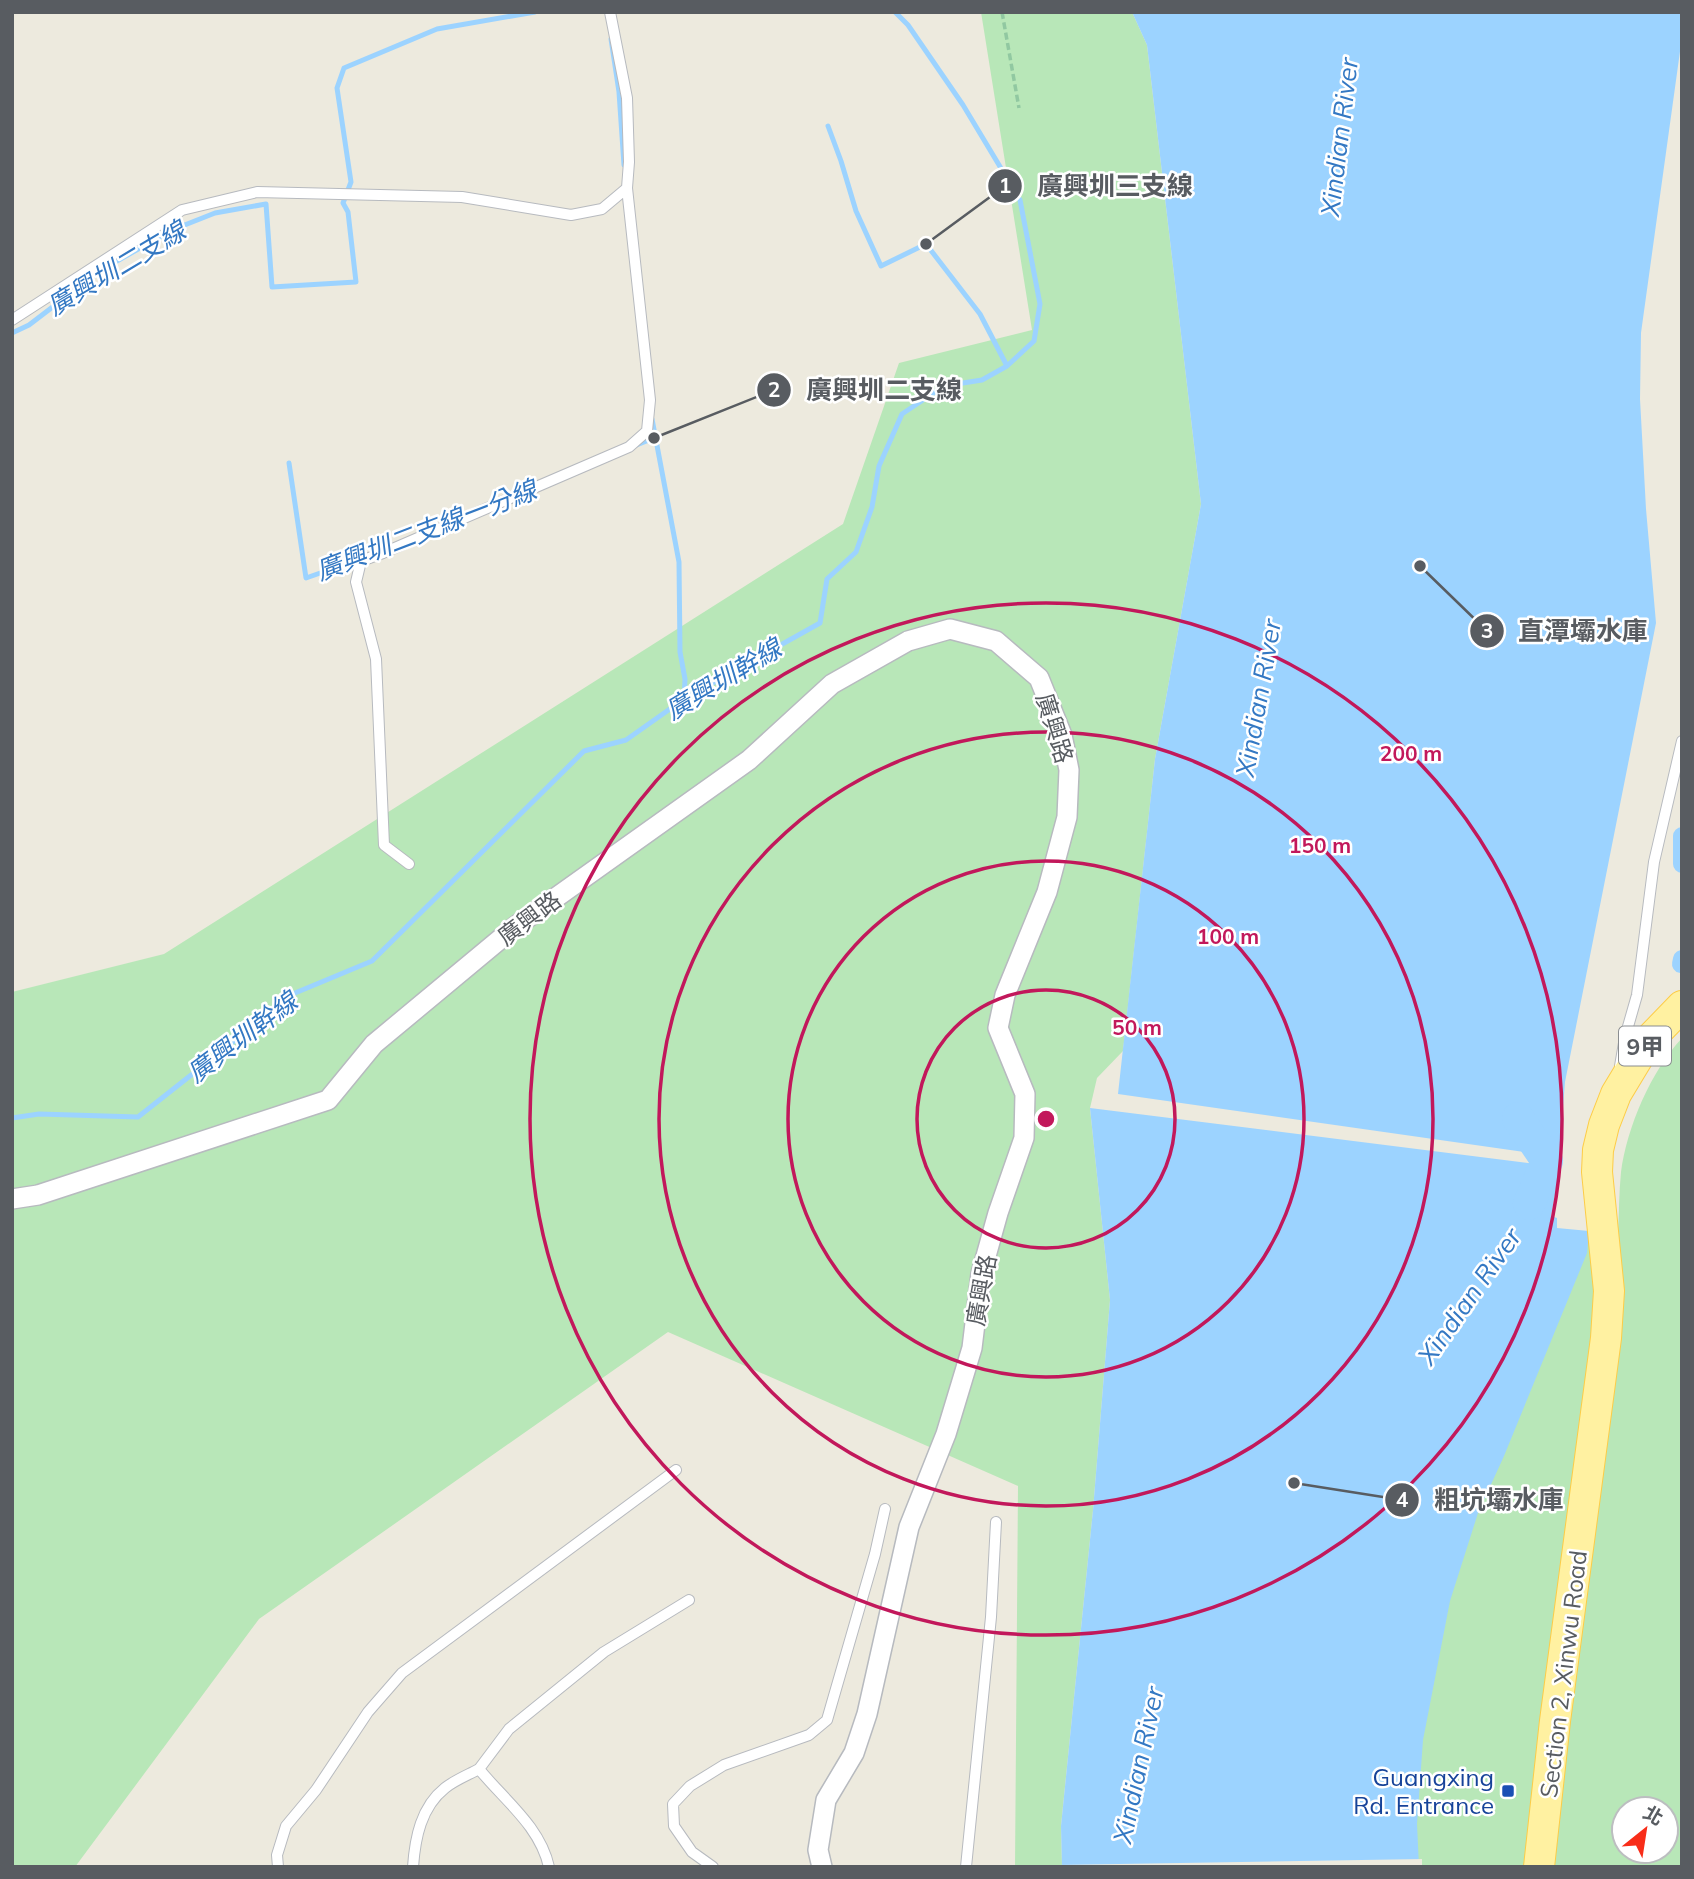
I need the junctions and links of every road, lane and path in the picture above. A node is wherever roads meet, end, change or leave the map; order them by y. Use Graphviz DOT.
graph roads {
  1 [pos="610,12"];
  2 [pos="1002,12"];
  3 [pos="1019,108"];
  4 [pos="627,188"];
  5 [pos="12,320"];
  6 [pos="1682,741"];
  7 [pos="409,864"];
  8 [pos="1682,1006"];
  9 [pos="1616,1094"];
  10 [pos="12,1199"];
  11 [pos="676,1470"];
  12 [pos="885,1509"];
  13 [pos="996,1522"];
  14 [pos="689,1600"];
  15 [pos="479,1769"];
  16 [pos="278,1867"];
  17 [pos="413,1867"];
  18 [pos="549,1867"];
  19 [pos="713,1867"];
  20 [pos="822,1867"];
  21 [pos="966,1867"];
  22 [pos="1539,1867"];
  1 -- 4 [label="lane"];
  2 -- 3 [label="path"];
  4 -- 5 [label="lane"];
  4 -- 7 [label="lane"];
  6 -- 9 [label="lane"];
  8 -- 9 [label="main road, Section 2, Xinwu Road / 9甲"];
  9 -- 22 [label="main road, Section 2, Xinwu Road / 9甲"];
  10 -- 20 [label="street, 廣興路"];
  11 -- 16 [label="lane"];
  12 -- 19 [label="lane"];
  13 -- 21 [label="lane"];
  14 -- 15 [label="lane"];
  15 -- 17 [label="lane"];
  15 -- 18 [label="lane"];
}
